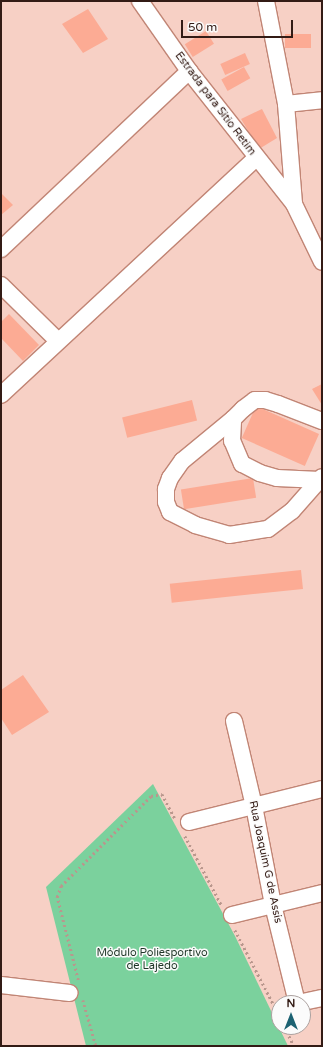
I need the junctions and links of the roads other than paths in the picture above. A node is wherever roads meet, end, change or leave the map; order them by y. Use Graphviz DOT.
graph roads {
  1 [pos="140,1"];
  2 [pos="266,1"];
  3 [pos="189,71"];
  4 [pos="322,100"];
  5 [pos="286,104"];
  6 [pos="256,158"];
  7 [pos="294,204"];
  8 [pos="1,249"];
  9 [pos="322,262"];
  10 [pos="1,285"];
  11 [pos="58,341"];
  12 [pos="1,395"];
  13 [pos="234,419"];
  14 [pos="322,421"];
  15 [pos="321,478"];
  16 [pos="234,721"];
  17 [pos="322,789"];
  18 [pos="254,806"];
  19 [pos="182,824"];
  20 [pos="322,893"];
  21 [pos="273,905"];
  22 [pos="230,918"];
  23 [pos="1,986"];
  24 [pos="77,991"];
  25 [pos="295,995"];
  26 [pos="322,998"];
  27 [pos="311,1000"];
  1 -- 3 [label="street, Estrada para Sitio Retim"];
  2 -- 5 [label="street"];
  3 -- 6 [label="street, Estrada para Sitio Retim"];
  3 -- 8 [label="street"];
  4 -- 5 [label="street"];
  5 -- 7 [label="street"];
  6 -- 7 [label="street, Estrada para Sitio Retim"];
  6 -- 11 [label="street"];
  7 -- 9 [label="street"];
  10 -- 11 [label="street"];
  11 -- 12 [label="street"];
  13 -- 14 [label="street"];
  13 -- 15 [label="street"];
  13 -- 15 [label="street"];
  16 -- 18 [label="street, Rua Joaquim G de Assis"];
  17 -- 18 [label="street"];
  18 -- 19 [label="street"];
  18 -- 21 [label="street, Rua Joaquim G de Assis"];
  20 -- 21 [label="street"];
  21 -- 22 [label="street"];
  21 -- 25 [label="street, Rua Joaquim G de Assis"];
  23 -- 24 [label="street"];
  26 -- 27 [label="street"];
}
